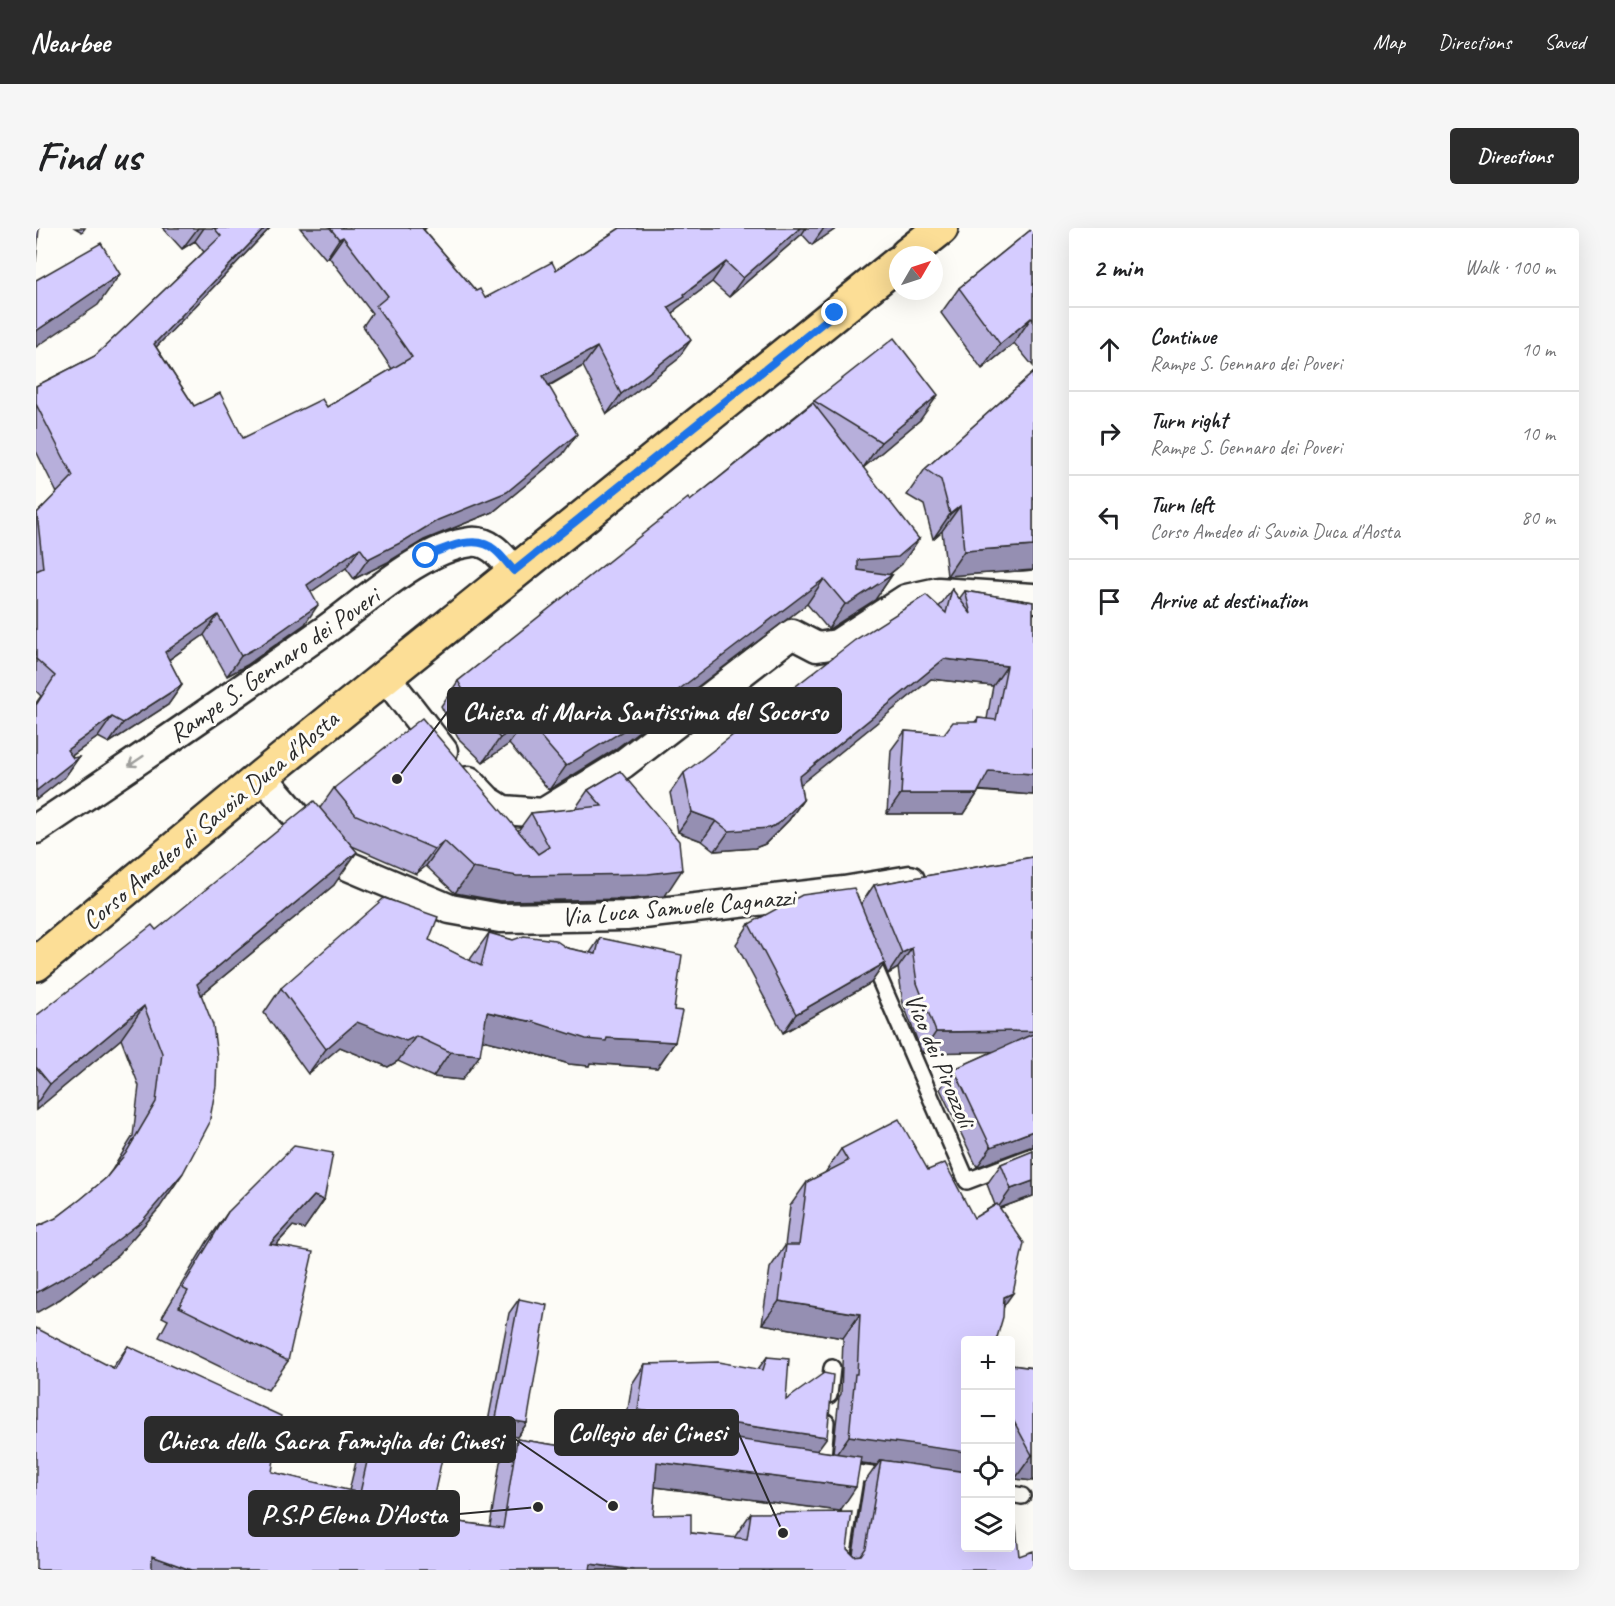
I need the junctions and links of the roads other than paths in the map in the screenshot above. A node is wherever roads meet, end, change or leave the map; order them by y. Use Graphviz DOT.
graph roads {
  1 [pos="941,228"];
  2 [pos="919,246"];
  3 [pos="889,270"];
  4 [pos="514,571"];
  5 [pos="1033,598"];
  6 [pos="386,676"];
  7 [pos="262,776"];
  8 [pos="36,829"];
  9 [pos="939,875"];
  10 [pos="865,945"];
  11 [pos="36,964"];
  12 [pos="1033,1156"];
  13 [pos="832,1368"];
  14 [pos="594,1435"];
  15 [pos="640,1441"];
  16 [pos="856,1473"];
  17 [pos="900,1479"];
  18 [pos="840,1570"];
  1 -- 2 [label="main road"];
  3 -- 4 [label="main road, Corso Amedeo di Savoia Duca d'Aosta"];
  4 -- 6 [label="main road, Corso Amedeo di Savoia Duca d'Aosta"];
  4 -- 8 [label="street, Rampe S. Gennaro dei Poveri, one-way"];
  5 -- 6 [label="street"];
  6 -- 7 [label="main road, Corso Amedeo di Savoia Duca d'Aosta"];
  7 -- 9 [label="street, Via Luca Samuele Cagnazzi"];
  7 -- 11 [label="main road, Corso Amedeo di Savoia Duca d'Aosta"];
  10 -- 12 [label="lane, Vico dei Pirozzoli"];
  13 -- 16 [label="lane"];
  14 -- 15 [label="lane"];
  16 -- 17 [label="lane"];
  16 -- 18 [label="lane"];
}
